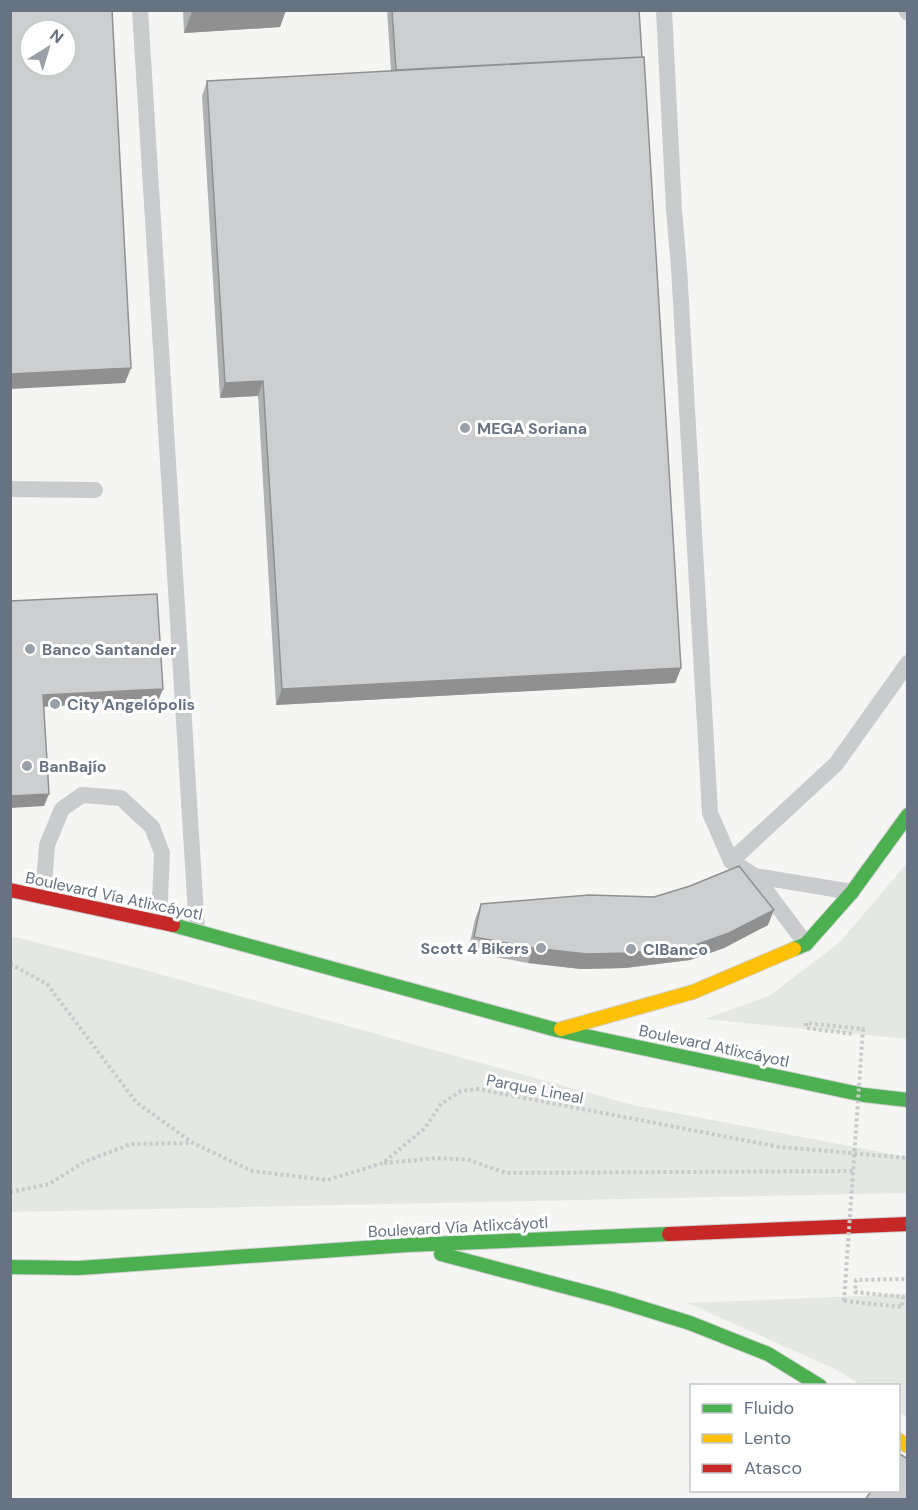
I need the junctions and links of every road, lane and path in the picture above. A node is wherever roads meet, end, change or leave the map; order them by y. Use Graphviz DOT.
graph roads {
  1 [pos="140,10"];
  2 [pos="664,10"];
  3 [pos="10,489"];
  4 [pos="95,490"];
  5 [pos="908,663"];
  6 [pos="908,815"];
  7 [pos="731,861"];
  8 [pos="755,876"];
  9 [pos="10,890"];
  10 [pos="852,892"];
  11 [pos="44,897"];
  12 [pos="159,922"];
  13 [pos="197,930"];
  14 [pos="806,944"];
  15 [pos="10,964"];
  16 [pos="557,1030"];
  17 [pos="853,1034"];
  18 [pos="908,1100"];
  19 [pos="193,1143"];
  20 [pos="908,1158"];
  21 [pos="383,1163"];
  22 [pos="854,1171"];
  23 [pos="10,1192"];
  24 [pos="908,1224"];
  25 [pos="407,1245"];
  26 [pos="10,1267"];
  27 [pos="908,1280"];
  28 [pos="817,1384"];
  1 -- 13 [label="lane"];
  2 -- 7 [label="lane"];
  3 -- 4 [label="lane"];
  5 -- 7 [label="lane"];
  6 -- 10 [label="main road"];
  7 -- 8 [label="lane"];
  8 -- 10 [label="lane"];
  8 -- 14 [label="lane"];
  9 -- 11 [label="main road, Boulevard Vía Atlixcáyotl"];
  10 -- 14 [label="main road"];
  11 -- 12 [label="main road, Boulevard Vía Atlixcáyotl"];
  11 -- 12 [label="lane"];
  12 -- 13 [label="main road, Boulevard Vía Atlixcáyotl"];
  13 -- 16 [label="main road, Boulevard Vía Atlixcáyotl"];
  14 -- 16 [label="main road"];
  15 -- 19 [label="path, Parque Lineal"];
  16 -- 18 [label="main road, Boulevard Atlixcáyotl"];
  17 -- 22 [label="path, bridge"];
  19 -- 21 [label="path, Parque Lineal"];
  19 -- 23 [label="path, Parque Lineal"];
  20 -- 21 [label="path, Parque Lineal"];
  21 -- 22 [label="path"];
  22 -- 27 [label="path, bridge"];
  24 -- 25 [label="main road, Boulevard Vía Atlixcáyotl"];
  25 -- 26 [label="main road, Boulevard Vía Atlixcáyotl"];
  25 -- 28 [label="main road"];
}
